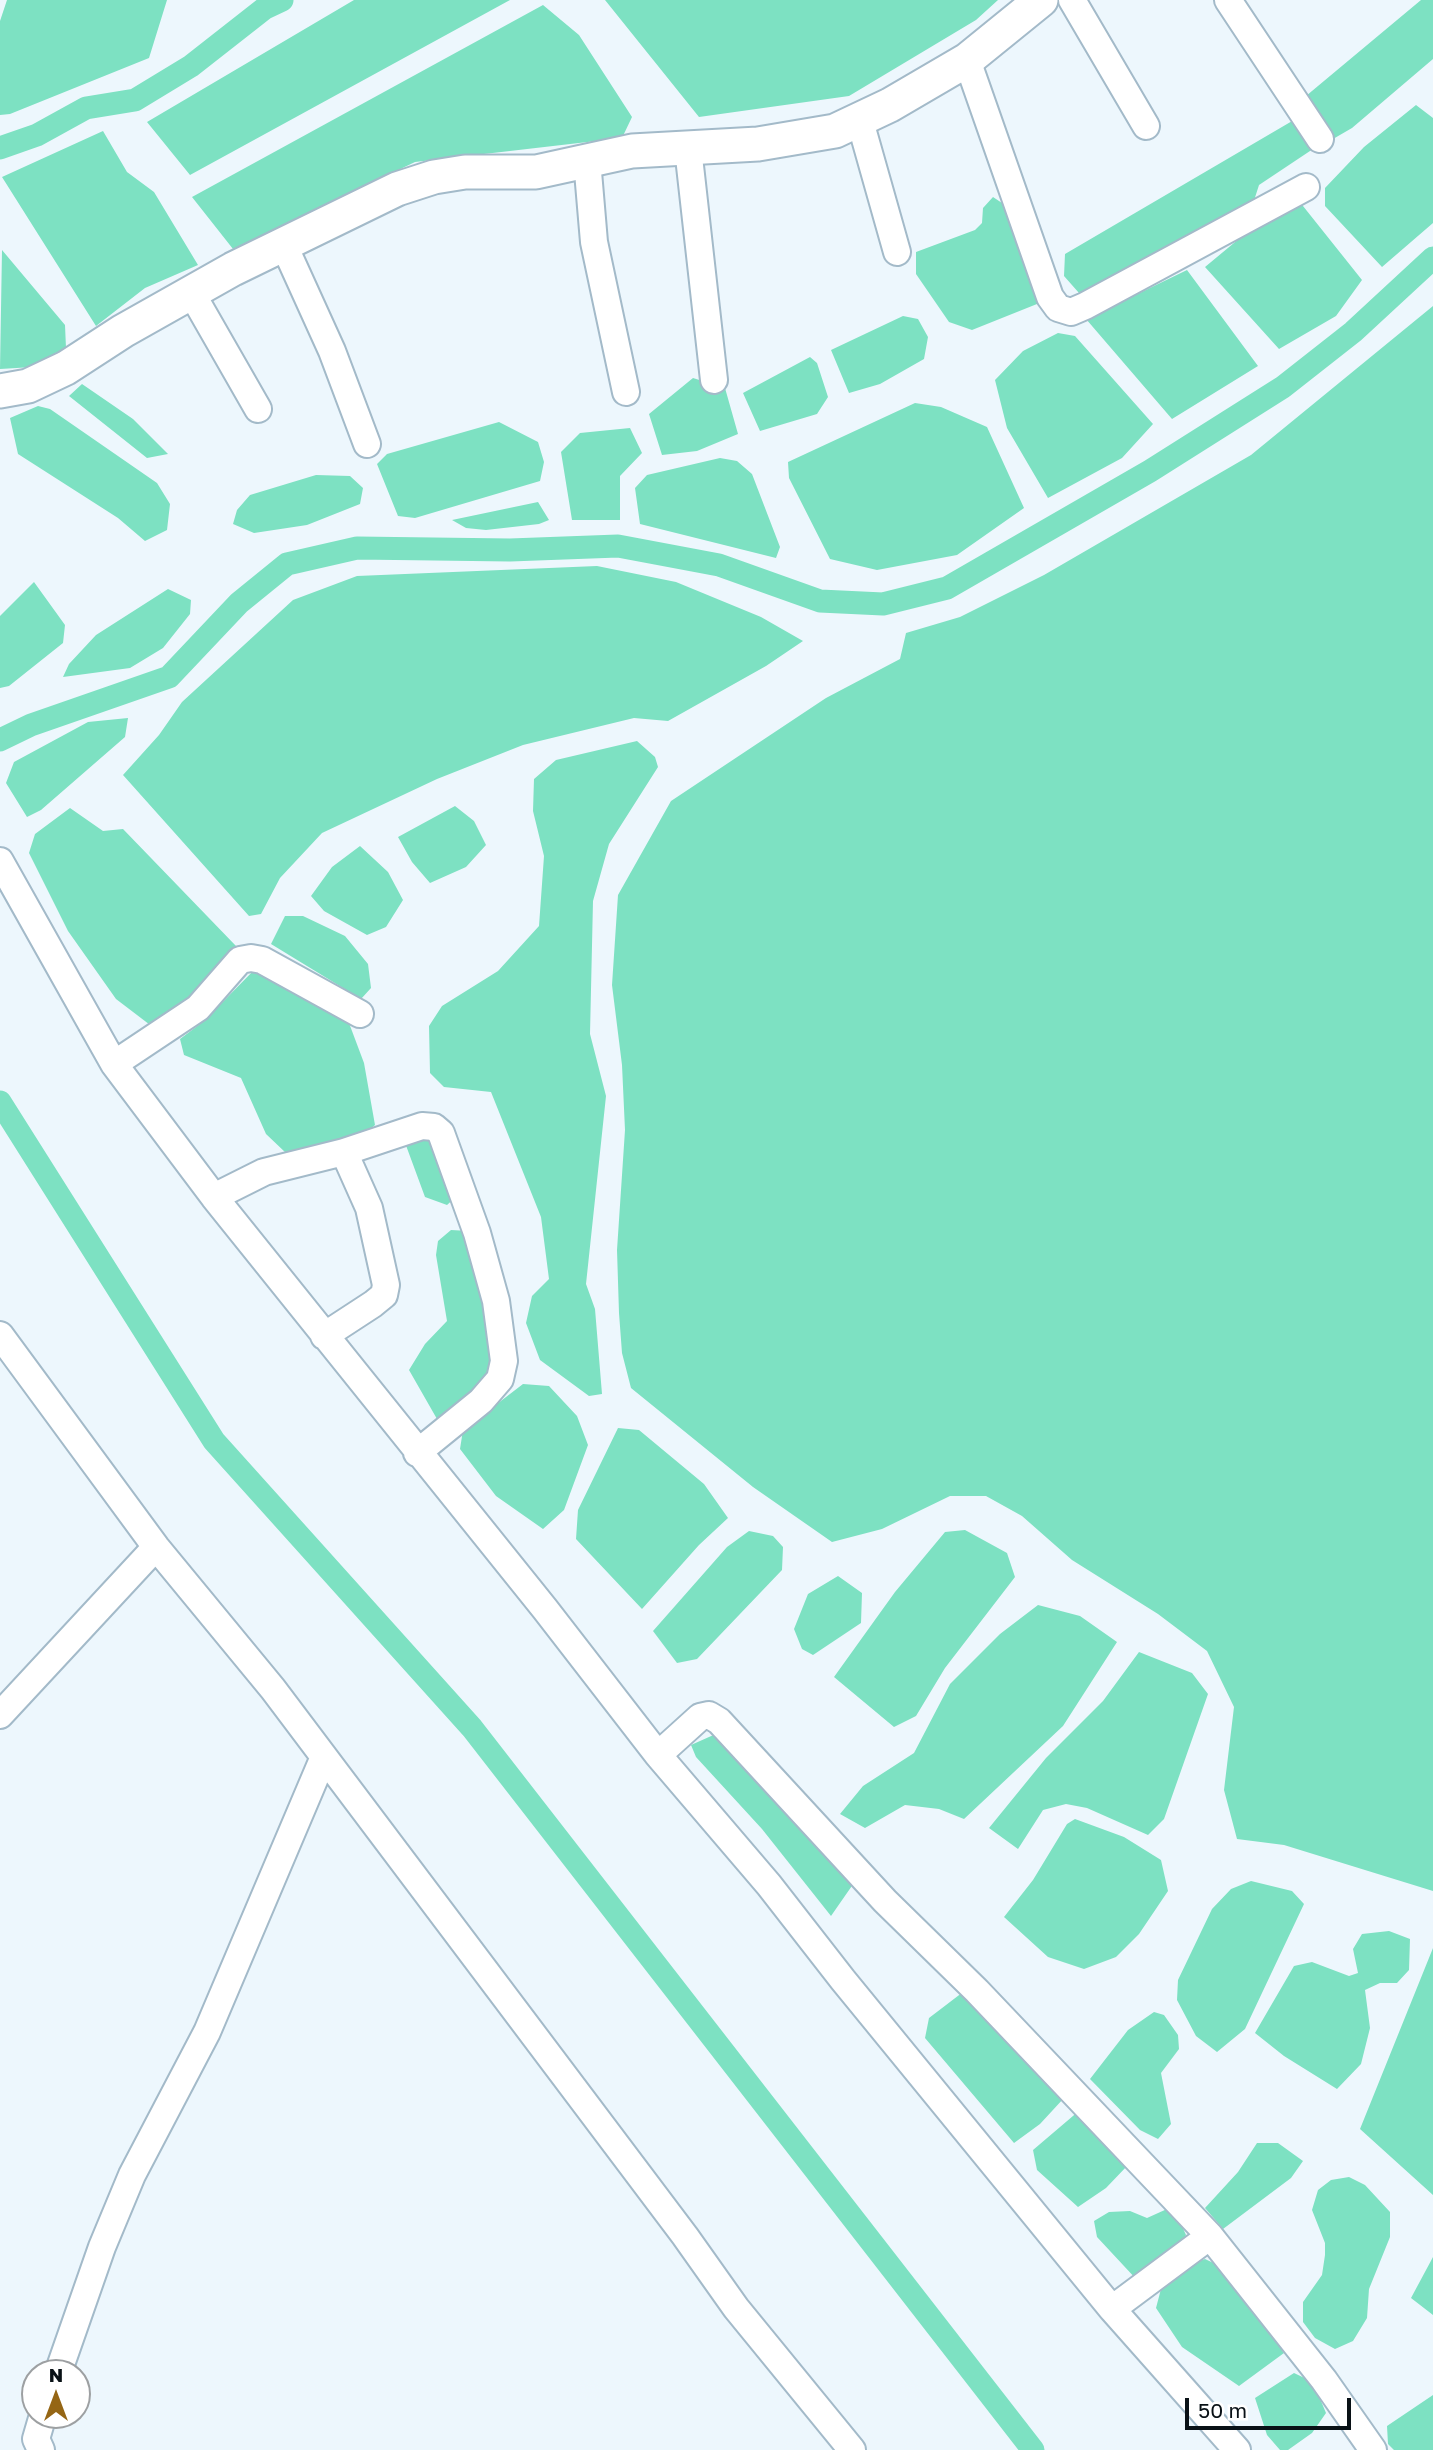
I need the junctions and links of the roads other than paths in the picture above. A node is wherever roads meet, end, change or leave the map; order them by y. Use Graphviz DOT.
graph roads {
  1 [pos="1041,0"];
  2 [pos="1072,0"];
  3 [pos="1228,0"];
  4 [pos="967,60"];
  5 [pos="860,121"];
  6 [pos="1146,127"];
  7 [pos="1320,139"];
  8 [pos="688,148"];
  9 [pos="587,160"];
  10 [pos="1306,187"];
  11 [pos="283,243"];
  12 [pos="897,252"];
  13 [pos="191,292"];
  14 [pos="714,380"];
  15 [pos="0,391"];
  16 [pos="626,392"];
  17 [pos="258,409"];
  18 [pos="367,444"];
  19 [pos="0,861"];
  20 [pos="360,1014"];
  21 [pos="114,1064"];
  22 [pos="344,1152"];
  23 [pos="214,1197"];
  24 [pos="0,1335"];
  25 [pos="324,1336"];
  26 [pos="417,1453"];
  27 [pos="156,1547"];
  28 [pos="0,1715"];
  29 [pos="658,1755"];
  30 [pos="323,1759"];
  31 [pos="1210,2236"];
  32 [pos="1112,2309"];
  33 [pos="63,2359"];
  34 [pos="39,2429"];
  35 [pos="41,2450"];
  36 [pos="852,2450"];
  37 [pos="1237,2450"];
  38 [pos="1373,2450"];
  1 -- 4 [label="street"];
  2 -- 6 [label="street"];
  3 -- 7 [label="street"];
  4 -- 5 [label="street"];
  4 -- 10 [label="street"];
  5 -- 8 [label="street"];
  5 -- 12 [label="street"];
  8 -- 9 [label="street"];
  8 -- 14 [label="street"];
  9 -- 11 [label="street"];
  9 -- 16 [label="street"];
  11 -- 13 [label="street"];
  11 -- 18 [label="street"];
  13 -- 15 [label="street"];
  13 -- 17 [label="street"];
  19 -- 21 [label="street"];
  20 -- 21 [label="street"];
  21 -- 23 [label="street"];
  22 -- 23 [label="street"];
  22 -- 25 [label="street"];
  22 -- 26 [label="street"];
  23 -- 25 [label="street"];
  24 -- 27 [label="street"];
  25 -- 26 [label="street"];
  26 -- 29 [label="street"];
  27 -- 28 [label="street"];
  27 -- 30 [label="street"];
  29 -- 31 [label="street"];
  29 -- 32 [label="street"];
  30 -- 33 [label="street"];
  30 -- 36 [label="street"];
  31 -- 32 [label="street"];
  31 -- 38 [label="street"];
  32 -- 37 [label="street"];
  34 -- 35 [label="street"];
}
